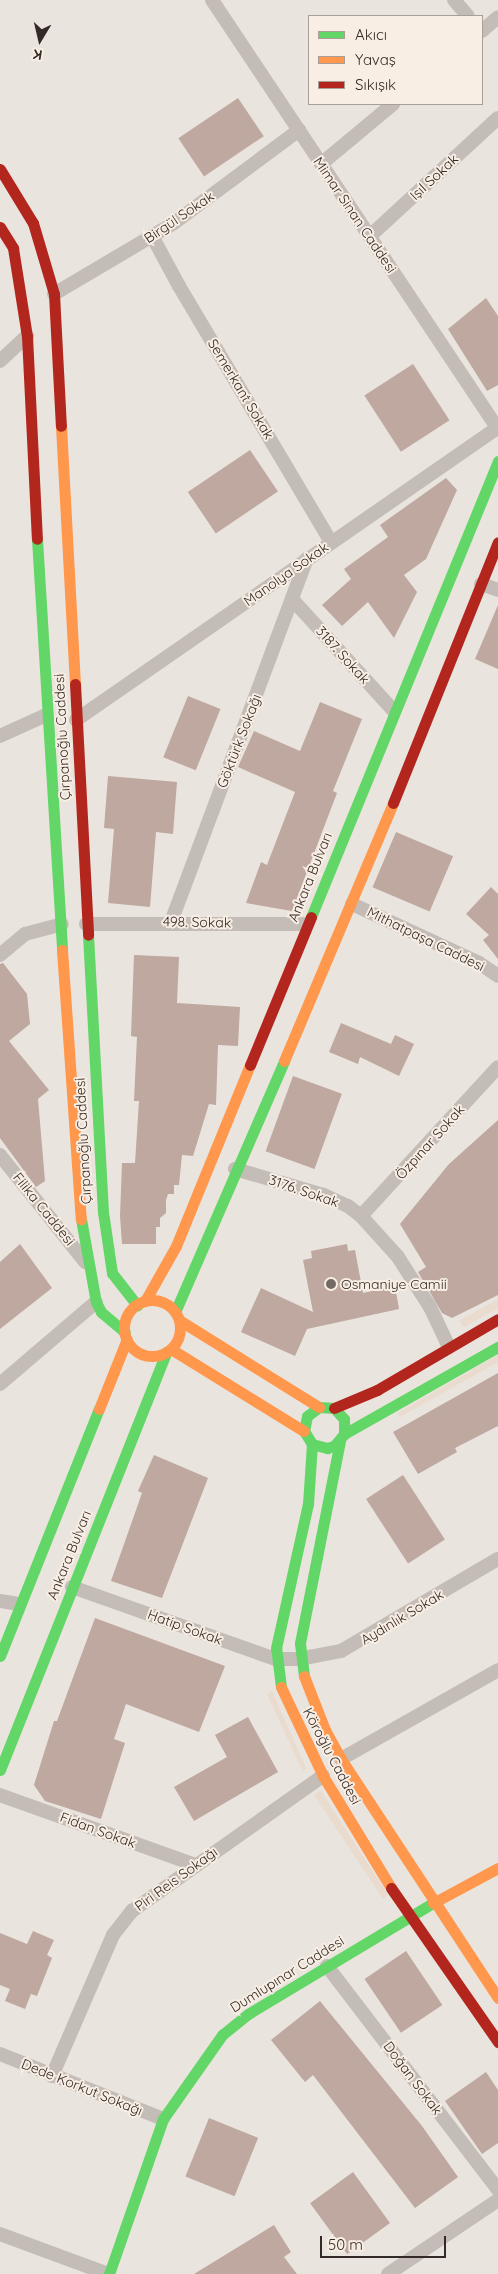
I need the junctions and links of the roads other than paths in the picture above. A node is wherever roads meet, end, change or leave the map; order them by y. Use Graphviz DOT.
graph roads {
  1 [pos="212,0"];
  2 [pos="454,0"];
  3 [pos="467,15"];
  4 [pos="498,17"];
  5 [pos="483,30"];
  6 [pos="393,105"];
  7 [pos="498,118"];
  8 [pos="299,130"];
  9 [pos="321,164"];
  10 [pos="0,169"];
  11 [pos="0,227"];
  12 [pos="152,236"];
  13 [pos="370,236"];
  14 [pos="54,294"];
  15 [pos="27,336"];
  16 [pos="0,361"];
  17 [pos="498,429"];
  18 [pos="498,461"];
  19 [pos="331,542"];
  20 [pos="498,542"];
  21 [pos="307,559"];
  22 [pos="482,584"];
  23 [pos="498,590"];
  24 [pos="292,599"];
  25 [pos="394,711"];
  26 [pos="46,715"];
  27 [pos="76,720"];
  28 [pos="0,736"];
  29 [pos="352,904"];
  30 [pos="171,922"];
  31 [pos="62,924"];
  32 [pos="86,924"];
  33 [pos="307,924"];
  34 [pos="0,955"];
  35 [pos="498,976"];
  36 [pos="498,1067"];
  37 [pos="0,1155"];
  38 [pos="235,1169"];
  39 [pos="361,1216"];
  40 [pos="87,1264"];
  41 [pos="96,1302"];
  42 [pos="141,1303"];
  43 [pos="177,1316"];
  44 [pos="498,1319"];
  45 [pos="126,1336"];
  46 [pos="449,1347"];
  47 [pos="498,1347"];
  48 [pos="168,1350"];
  49 [pos="0,1384"];
  50 [pos="318,1407"];
  51 [pos="334,1408"];
  52 [pos="304,1431"];
  53 [pos="342,1438"];
  54 [pos="312,1444"];
  55 [pos="498,1559"];
  56 [pos="72,1587"];
  57 [pos="0,1601"];
  58 [pos="19,1604"];
  59 [pos="0,1656"];
  60 [pos="275,1659"];
  61 [pos="300,1659"];
  62 [pos="498,1670"];
  63 [pos="341,1759"];
  64 [pos="0,1770"];
  65 [pos="323,1776"];
  66 [pos="0,1795"];
  67 [pos="196,1865"];
  68 [pos="498,1868"];
  69 [pos="435,1904"];
  70 [pos="408,1916"];
  71 [pos="327,1966"];
  72 [pos="498,1998"];
  73 [pos="498,2042"];
  74 [pos="0,2054"];
  75 [pos="52,2076"];
  76 [pos="164,2119"];
  77 [pos="498,2190"];
  78 [pos="498,2200"];
  79 [pos="0,2234"];
  80 [pos="109,2274"];
  81 [pos="388,2274"];
  1 -- 8 [label="street, Mimar Sinan Caddesi"];
  2 -- 3 [label="street"];
  4 -- 5 [label="street"];
  6 -- 9 [label="street"];
  7 -- 13 [label="street, Işıl Sokak"];
  8 -- 9 [label="street, Mimar Sinan Caddesi"];
  8 -- 12 [label="street, Birgül Sokak"];
  9 -- 13 [label="street, Mimar Sinan Caddesi"];
  10 -- 14 [label="main road, Çırpanoğlu Caddesi"];
  11 -- 15 [label="main road, Çırpanoğlu Caddesi"];
  12 -- 14 [label="street, Birgül Sokak"];
  12 -- 19 [label="street, Semerkant Sokak"];
  13 -- 17 [label="street, Mimar Sinan Caddesi"];
  14 -- 27 [label="main road, Çırpanoğlu Caddesi"];
  15 -- 16 [label="street"];
  15 -- 26 [label="main road, Çırpanoğlu Caddesi"];
  17 -- 19 [label="street, Manolya Sokak"];
  18 -- 25 [label="main road, Ankara Bulvarı"];
  19 -- 21 [label="street, Manolya Sokak"];
  20 -- 22 [label="main road, Ankara Bulvarı"];
  21 -- 24 [label="street, Göktürk Sokağı"];
  21 -- 27 [label="street, Manolya Sokak"];
  22 -- 23 [label="street"];
  22 -- 29 [label="main road, Ankara Bulvarı"];
  24 -- 25 [label="street, 3187. Sokak"];
  24 -- 30 [label="street, Göktürk Sokağı"];
  25 -- 33 [label="main road, Ankara Bulvarı"];
  26 -- 28 [label="street"];
  26 -- 31 [label="main road, Çırpanoğlu Caddesi"];
  27 -- 32 [label="main road, Çırpanoğlu Caddesi"];
  29 -- 35 [label="street, Mithatpaşa Caddesi"];
  29 -- 38 [label="main road, Ankara Bulvarı"];
  30 -- 32 [label="street, 498. Sokak"];
  30 -- 33 [label="street, 498. Sokak"];
  31 -- 34 [label="street"];
  31 -- 40 [label="main road, Çırpanoğlu Caddesi"];
  32 -- 42 [label="main road, Çırpanoğlu Caddesi"];
  33 -- 42 [label="main road, Ankara Bulvarı"];
  36 -- 39 [label="street, Özpınar Sokak"];
  37 -- 40 [label="street, Filika Caddesi"];
  38 -- 39 [label="street, 3176. Sokak"];
  38 -- 43 [label="main road, Ankara Bulvarı"];
  39 -- 46 [label="street, 3176. Sokak"];
  40 -- 41 [label="main road, Çırpanoğlu Caddesi"];
  41 -- 45 [label="main road, Çırpanoğlu Caddesi"];
  41 -- 49 [label="street"];
  42 -- 43 [label="main road"];
  42 -- 45 [label="main road, Ankara Bulvarı"];
  43 -- 48 [label="main road, Ankara Bulvarı"];
  43 -- 50 [label="main road"];
  44 -- 46 [label="main road"];
  45 -- 48 [label="main road"];
  45 -- 58 [label="main road, Ankara Bulvarı"];
  46 -- 51 [label="main road"];
  47 -- 53 [label="main road"];
  48 -- 52 [label="main road"];
  48 -- 56 [label="main road, Ankara Bulvarı"];
  50 -- 51 [label="main road"];
  50 -- 52 [label="main road"];
  51 -- 53 [label="main road"];
  52 -- 54 [label="main road"];
  53 -- 54 [label="main road"];
  53 -- 61 [label="main road, Köroğlu Caddesi"];
  54 -- 60 [label="main road, Köroğlu Caddesi"];
  55 -- 61 [label="street, Aydınlık Sokak"];
  56 -- 60 [label="street, Hatip Sokak"];
  56 -- 64 [label="main road, Ankara Bulvarı"];
  57 -- 58 [label="street"];
  58 -- 59 [label="main road, Ankara Bulvarı"];
  60 -- 61 [label="street, Hatip Sokak"];
  60 -- 65 [label="main road, Köroğlu Caddesi"];
  61 -- 63 [label="main road, Köroğlu Caddesi"];
  62 -- 63 [label="street"];
  63 -- 69 [label="main road, Köroğlu Caddesi"];
  65 -- 67 [label="street, Piri Reis Sokağı"];
  65 -- 70 [label="main road, Köroğlu Caddesi"];
  66 -- 67 [label="street, Fidan Sokak"];
  67 -- 75 [label="street, Piri Reis Sokağı"];
  68 -- 69 [label="main road, Dumlupınar Caddesi"];
  69 -- 70 [label="main road, Dumlupınar Caddesi"];
  69 -- 72 [label="main road, Köroğlu Caddesi"];
  70 -- 71 [label="main road, Dumlupınar Caddesi"];
  70 -- 73 [label="main road, Köroğlu Caddesi"];
  71 -- 76 [label="main road, Dumlupınar Caddesi"];
  71 -- 77 [label="street, Doğan Sokak"];
  74 -- 75 [label="street, Dede Korkut Sokağı"];
  75 -- 76 [label="street, Dede Korkut Sokağı"];
  76 -- 80 [label="main road, Dumlupınar Caddesi"];
  78 -- 81 [label="street"];
  79 -- 80 [label="street"];
}
